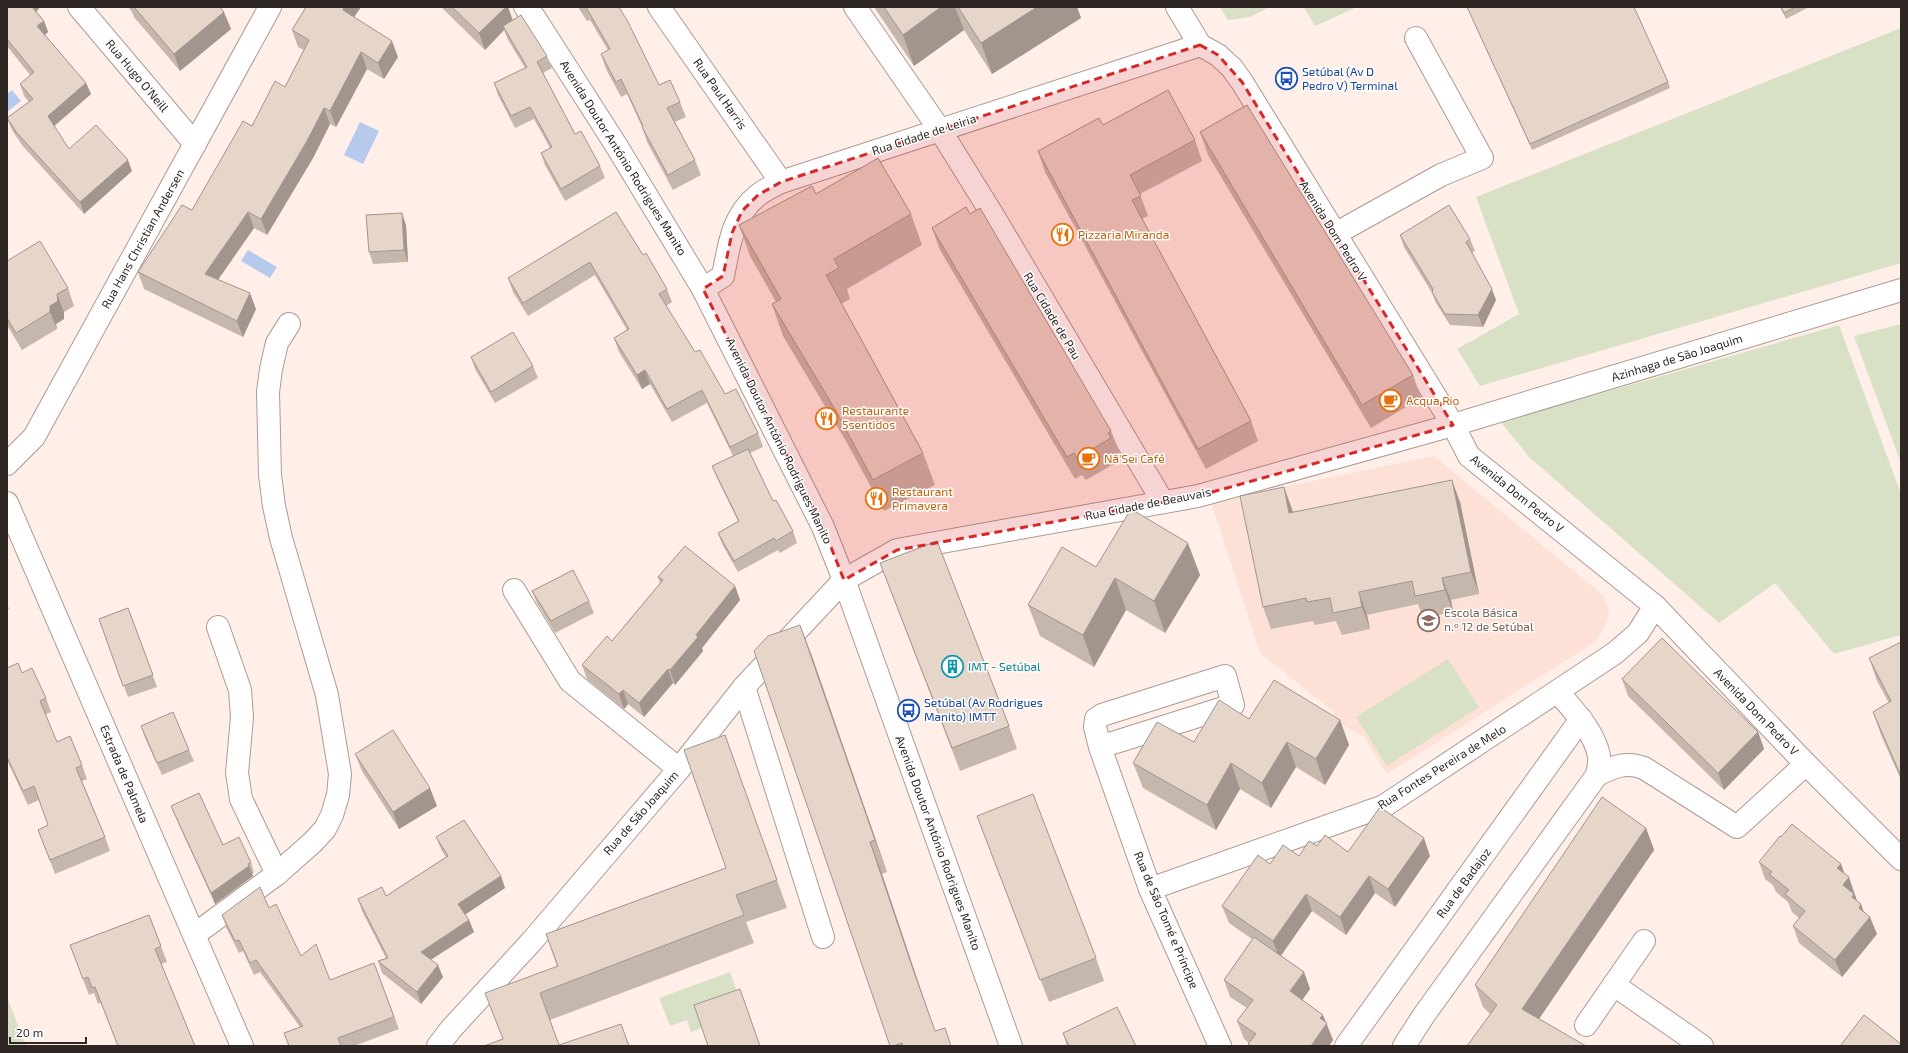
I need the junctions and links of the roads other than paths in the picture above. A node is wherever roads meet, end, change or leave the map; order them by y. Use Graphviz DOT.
graph roads {
  1 [pos="80,7"];
  2 [pos="270,7"];
  3 [pos="525,7"];
  4 [pos="659,7"];
  5 [pos="855,7"];
  6 [pos="1177,7"];
  7 [pos="1416,38"];
  8 [pos="1200,45"];
  9 [pos="940,130"];
  10 [pos="195,144"];
  11 [pos="781,182"];
  12 [pos="1335,234"];
  13 [pos="703,289"];
  14 [pos="1901,290"];
  15 [pos="289,324"];
  16 [pos="1453,425"];
  17 [pos="7,464"];
  18 [pos="1163,502"];
  19 [pos="7,503"];
  20 [pos="844,580"];
  21 [pos="514,590"];
  22 [pos="1655,606"];
  23 [pos="218,627"];
  24 [pos="744,686"];
  25 [pos="1558,692"];
  26 [pos="1581,719"];
  27 [pos="1100,747"];
  28 [pos="1806,764"];
  29 [pos="679,769"];
  30 [pos="1597,775"];
  31 [pos="1901,860"];
  32 [pos="277,874"];
  33 [pos="1150,889"];
  34 [pos="194,935"];
  35 [pos="823,937"];
  36 [pos="1644,941"];
  37 [pos="1614,985"];
  38 [pos="1586,1025"];
  39 [pos="242,1046"];
  40 [pos="438,1046"];
  41 [pos="1011,1046"];
  42 [pos="1220,1046"];
  43 [pos="1346,1046"];
  44 [pos="1404,1046"];
  45 [pos="1702,1046"];
  1 -- 10 [label="street, Rua Hugo O'Neill"];
  2 -- 10 [label="street, Rua Hans Christian Andersen"];
  3 -- 13 [label="street, Avenida Doutor António Rodrigues Manito"];
  4 -- 11 [label="street, Rua Paul Harris"];
  5 -- 9 [label="street, Rua Cidade de Pau"];
  6 -- 8 [label="street"];
  7 -- 12 [label="street"];
  8 -- 9 [label="street, Rua Cidade de Leiria"];
  8 -- 12 [label="street, Avenida Dom Pedro V"];
  9 -- 11 [label="street, Rua Cidade de Leiria"];
  9 -- 18 [label="street, Rua Cidade de Pau"];
  10 -- 17 [label="street, Rua Hans Christian Andersen"];
  11 -- 13 [label="street, Rua Cidade de Leiria"];
  12 -- 16 [label="street, Avenida Dom Pedro V"];
  13 -- 20 [label="street, Avenida Doutor António Rodrigues Manito"];
  14 -- 16 [label="street, Azinhaga de São Joaquim"];
  15 -- 32 [label="street"];
  16 -- 18 [label="street, Rua Cidade de Beauvais"];
  16 -- 22 [label="street, Avenida Dom Pedro V"];
  18 -- 20 [label="street, Rua Cidade de Beauvais"];
  19 -- 34 [label="street, Estrada de Palmela"];
  20 -- 24 [label="street, Rua de São Joaquim"];
  20 -- 41 [label="street, Avenida Doutor António Rodrigues Manito"];
  21 -- 29 [label="street"];
  22 -- 25 [label="street, Rua Fontes Pereira de Melo"];
  22 -- 28 [label="street, Avenida Dom Pedro V"];
  23 -- 32 [label="street"];
  24 -- 29 [label="street, Rua de São Joaquim"];
  24 -- 35 [label="street"];
  25 -- 26 [label="street"];
  25 -- 33 [label="street, Rua Fontes Pereira de Melo"];
  26 -- 30 [label="street"];
  26 -- 43 [label="street, Rua de Badajoz"];
  27 -- 27 [label="street, Rua de São Tomé e Príncipe"];
  27 -- 33 [label="street, Rua de São Tomé e Príncipe"];
  28 -- 30 [label="street"];
  28 -- 31 [label="street, Avenida Dom Pedro V"];
  29 -- 40 [label="street, Rua de São Joaquim"];
  30 -- 44 [label="street"];
  32 -- 34 [label="street"];
  33 -- 42 [label="street, Rua de São Tomé e Príncipe"];
  34 -- 39 [label="street, Estrada de Palmela"];
  36 -- 37 [label="street"];
  37 -- 38 [label="street"];
  37 -- 45 [label="street"];
}
